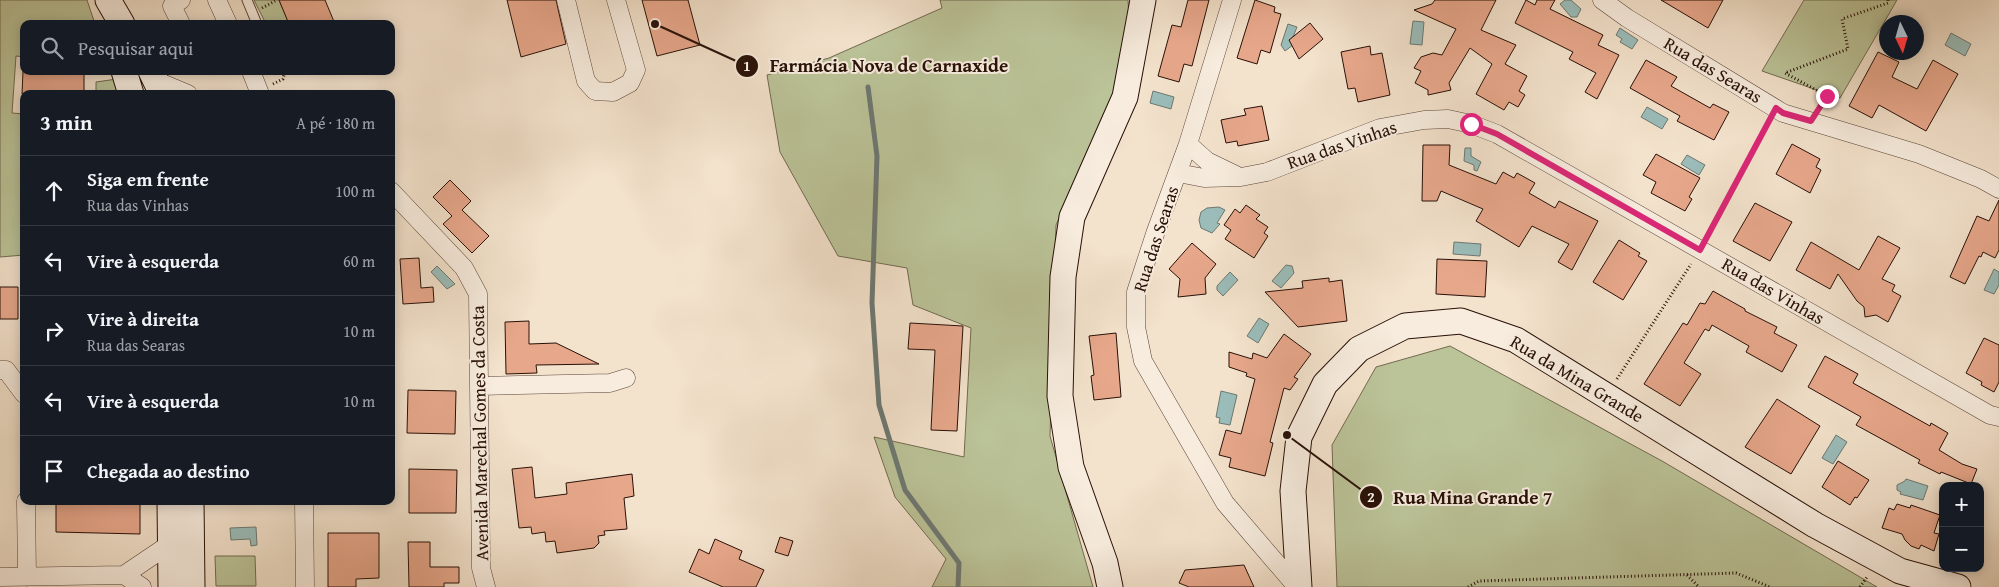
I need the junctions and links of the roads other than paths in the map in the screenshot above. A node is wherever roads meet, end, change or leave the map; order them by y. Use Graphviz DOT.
graph roads {
  1 [pos="107,0"];
  2 [pos="181,0"];
  3 [pos="217,0"];
  4 [pos="246,0"];
  5 [pos="566,0"];
  6 [pos="616,0"];
  7 [pos="1143,0"];
  8 [pos="1232,0"];
  9 [pos="1602,0"];
  10 [pos="111,20"];
  11 [pos="120,20"];
  12 [pos="179,20"];
  13 [pos="226,20"];
  14 [pos="255,20"];
  15 [pos="253,75"];
  16 [pos="127,80"];
  17 [pos="154,85"];
  18 [pos="173,90"];
  19 [pos="258,90"];
  20 [pos="1188,144"];
  21 [pos="1178,173"];
  22 [pos="1241,177"];
  23 [pos="1999,189"];
  24 [pos="395,195"];
  25 [pos="0,370"];
  26 [pos="626,378"];
  27 [pos="479,386"];
  28 [pos="20,389"];
  29 [pos="1999,417"];
  30 [pos="26,505"];
  31 [pos="170,505"];
  32 [pos="191,505"];
  33 [pos="304,505"];
  34 [pos="170,544"];
  35 [pos="1105,563"];
  36 [pos="124,575"];
  37 [pos="0,577"];
  38 [pos="27,577"];
  39 [pos="142,587"];
  40 [pos="171,587"];
  41 [pos="192,587"];
  42 [pos="305,587"];
  43 [pos="486,587"];
  44 [pos="1110,587"];
  45 [pos="1118,587"];
  46 [pos="1298,587"];
  47 [pos="1958,587"];
  1 -- 10 [label="street"];
  1 -- 11 [label="street"];
  2 -- 12 [label="street"];
  3 -- 13 [label="street"];
  4 -- 14 [label="lane"];
  5 -- 6 [label="street"];
  7 -- 35 [label="street"];
  8 -- 20 [label="street, Rua das Searas"];
  9 -- 23 [label="street, Rua das Searas"];
  15 -- 19 [label="street"];
  16 -- 17 [label="street"];
  17 -- 18 [label="street"];
  20 -- 21 [label="street, Rua das Searas"];
  20 -- 22 [label="street"];
  21 -- 22 [label="street, Rua das Vinhas"];
  21 -- 46 [label="street, Rua das Searas"];
  22 -- 29 [label="street, Rua das Vinhas"];
  24 -- 27 [label="street, Avenida Marechal Gomes da Costa"];
  25 -- 28 [label="street"];
  26 -- 27 [label="street"];
  27 -- 43 [label="street, Avenida Marechal Gomes da Costa"];
  30 -- 38 [label="street"];
  31 -- 34 [label="street"];
  32 -- 41 [label="street"];
  33 -- 42 [label="street"];
  34 -- 36 [label="street"];
  34 -- 40 [label="street"];
  35 -- 44 [label="street"];
  35 -- 45 [label="street"];
  36 -- 38 [label="street"];
  36 -- 39 [label="street"];
  37 -- 38 [label="street"];
  46 -- 47 [label="street, Rua da Mina Grande"];
}
